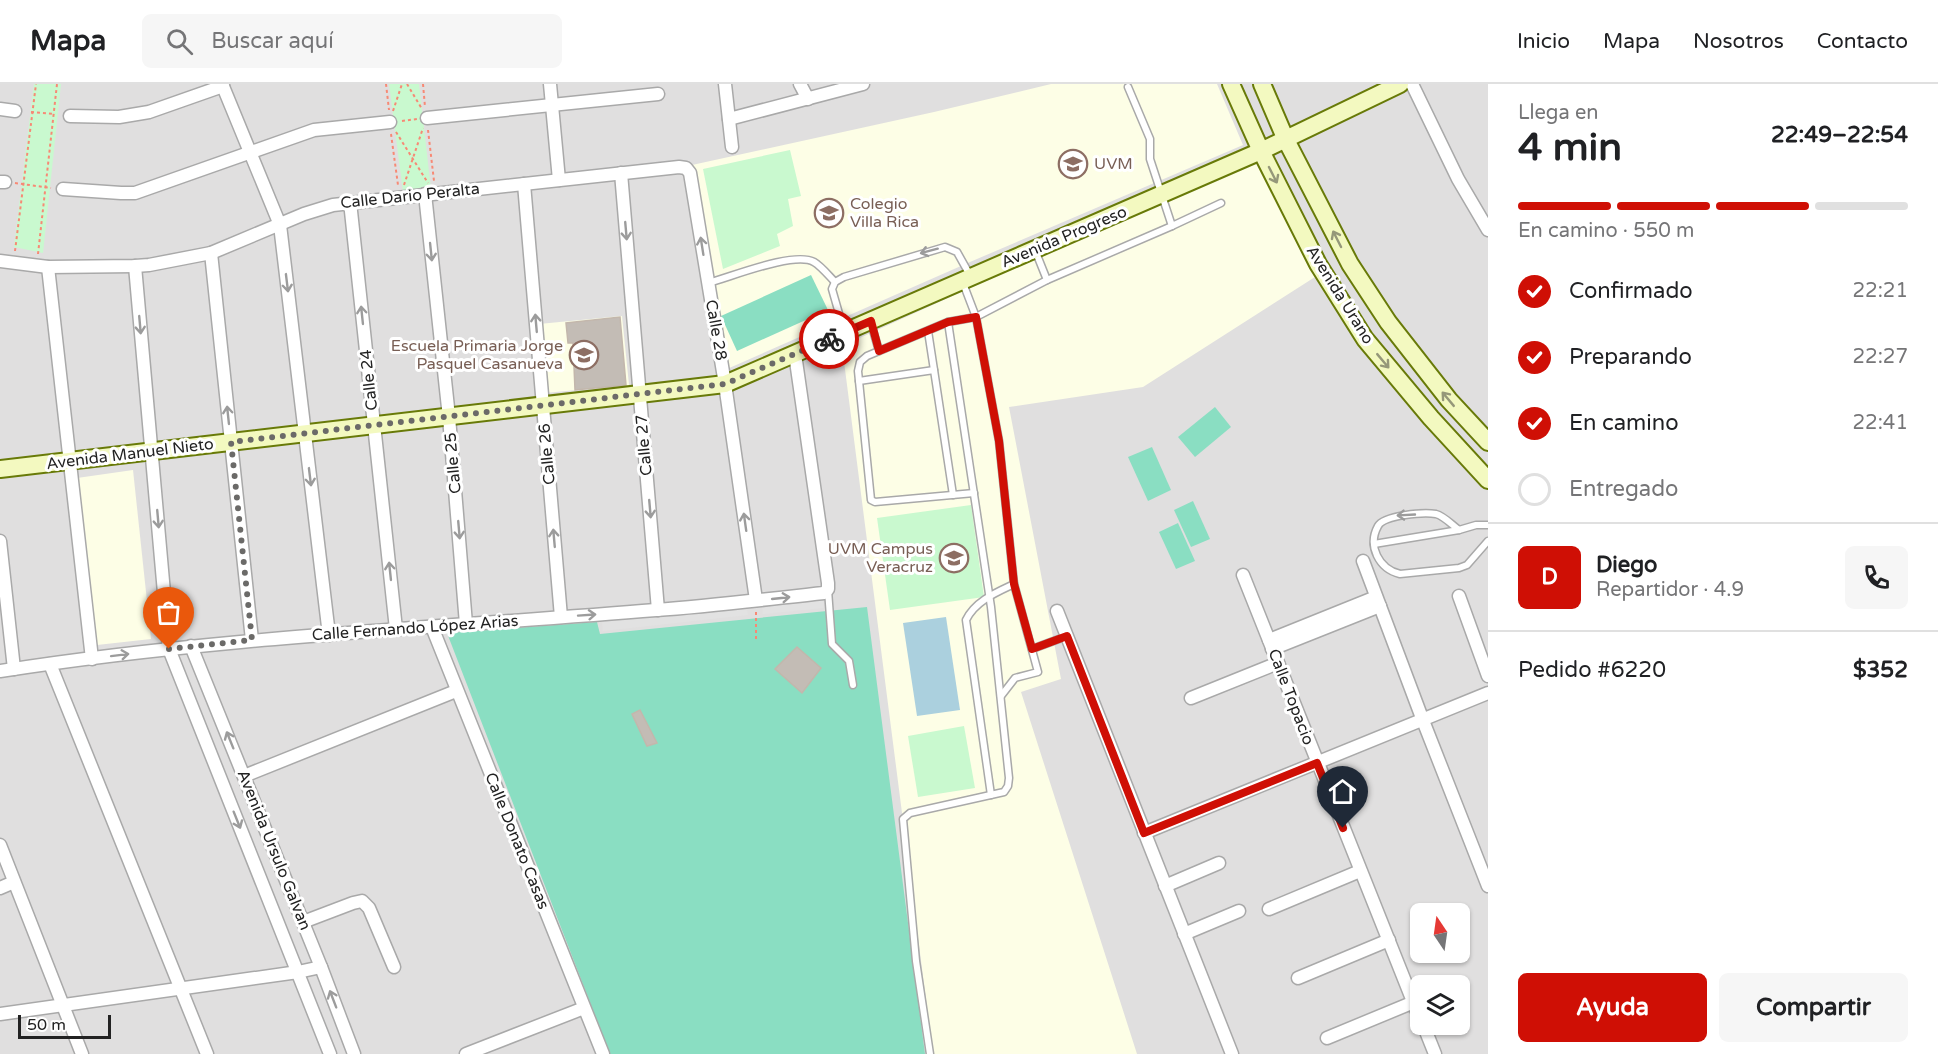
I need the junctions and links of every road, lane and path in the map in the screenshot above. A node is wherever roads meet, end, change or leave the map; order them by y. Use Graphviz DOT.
graph roads {
  1 [pos="36,84"];
  2 [pos="57,84"];
  3 [pos="386,84"];
  4 [pos="402,84"];
  5 [pos="408,84"];
  6 [pos="423,84"];
  7 [pos="550,84"];
  8 [pos="725,84"];
  9 [pos="801,84"];
  10 [pos="863,84"];
  11 [pos="1231,84"];
  12 [pos="1262,84"];
  13 [pos="1400,84"];
  14 [pos="1412,84"];
  15 [pos="222,85"];
  16 [pos="1128,87"];
  17 [pos="658,94"];
  18 [pos="808,99"];
  19 [pos="552,105"];
  20 [pos="0,109"];
  21 [pos="15,111"];
  22 [pos="32,112"];
  23 [pos="54,114"];
  24 [pos="70,116"];
  25 [pos="427,118"];
  26 [pos="729,119"];
  27 [pos="390,122"];
  28 [pos="1286,140"];
  29 [pos="732,147"];
  30 [pos="1261,151"];
  31 [pos="250,152"];
  32 [pos="413,158"];
  33 [pos="686,168"];
  34 [pos="621,173"];
  35 [pos="559,180"];
  36 [pos="2,182"];
  37 [pos="23,184"];
  38 [pos="524,184"];
  39 [pos="46,187"];
  40 [pos="63,189"];
  41 [pos="430,194"];
  42 [pos="1160,195"];
  43 [pos="400,196"];
  44 [pos="350,202"];
  45 [pos="1221,203"];
  46 [pos="280,225"];
  47 [pos="1172,226"];
  48 [pos="1488,230"];
  49 [pos="1035,250"];
  50 [pos="211,253"];
  51 [pos="0,261"];
  52 [pos="14,263"];
  53 [pos="135,266"];
  54 [pos="43,267"];
  55 [pos="967,279"];
  56 [pos="1047,280"];
  57 [pos="835,282"];
  58 [pos="708,284"];
  59 [pos="976,317"];
  60 [pos="871,321"];
  61 [pos="948,322"];
  62 [pos="928,331"];
  63 [pos="844,332"];
  64 [pos="879,351"];
  65 [pos="795,354"];
  66 [pos="934,370"];
  67 [pos="859,381"];
  68 [pos="725,384"];
  69 [pos="640,394"];
  70 [pos="542,405"];
  71 [pos="449,417"];
  72 [pos="374,425"];
  73 [pos="305,434"];
  74 [pos="231,442"];
  75 [pos="1488,442"];
  76 [pos="152,452"];
  77 [pos="70,461"];
  78 [pos="0,470"];
  79 [pos="1488,479"];
  80 [pos="974,493"];
  81 [pos="953,495"];
  82 [pos="1488,525"];
  83 [pos="1459,530"];
  84 [pos="0,541"];
  85 [pos="1488,541"];
  86 [pos="1374,544"];
  87 [pos="1363,561"];
  88 [pos="1244,575"];
  89 [pos="1014,584"];
  90 [pos="828,589"];
  91 [pos="989,596"];
  92 [pos="1459,596"];
  93 [pos="756,600"];
  94 [pos="1378,601"];
  95 [pos="658,610"];
  96 [pos="1057,611"];
  97 [pos="561,617"];
  98 [pos="466,624"];
  99 [pos="432,627"];
  100 [pos="396,629"];
  101 [pos="328,635"];
  102 [pos="1067,636"];
  103 [pos="756,639"];
  104 [pos="252,640"];
  105 [pos="1270,644"];
  106 [pos="191,646"];
  107 [pos="169,649"];
  108 [pos="1032,649"];
  109 [pos="92,659"];
  110 [pos="1278,663"];
  111 [pos="50,664"];
  112 [pos="14,669"];
  113 [pos="0,671"];
  114 [pos="1488,676"];
  115 [pos="853,685"];
  116 [pos="456,691"];
  117 [pos="1488,693"];
  118 [pos="1001,696"];
  119 [pos="1191,698"];
  120 [pos="1422,718"];
  121 [pos="1317,763"];
  122 [pos="244,776"];
  123 [pos="991,795"];
  124 [pos="1144,833"];
  125 [pos="0,845"];
  126 [pos="1219,863"];
  127 [pos="1360,871"];
  128 [pos="14,882"];
  129 [pos="1165,886"];
  130 [pos="1488,886"];
  131 [pos="0,888"];
  132 [pos="1269,909"];
  133 [pos="1239,911"];
  134 [pos="303,922"];
  135 [pos="1184,934"];
  136 [pos="1389,940"];
  137 [pos="321,967"];
  138 [pos="394,967"];
  139 [pos="298,972"];
  140 [pos="1298,978"];
  141 [pos="181,988"];
  142 [pos="1410,992"];
  143 [pos="1410,1004"];
  144 [pos="63,1006"];
  145 [pos="584,1008"];
  146 [pos="0,1014"];
  147 [pos="1427,1035"];
  148 [pos="1327,1038"];
  149 [pos="82,1054"];
  150 [pos="207,1054"];
  151 [pos="330,1054"];
  152 [pos="354,1054"];
  153 [pos="466,1054"];
  154 [pos="603,1054"];
  155 [pos="930,1054"];
  156 [pos="1232,1054"];
  157 [pos="1435,1054"];
  1 -- 22 [label="path"];
  2 -- 23 [label="path"];
  3 -- 27 [label="path"];
  4 -- 27 [label="path"];
  5 -- 25 [label="path"];
  6 -- 25 [label="path"];
  7 -- 19 [label="street"];
  8 -- 26 [label="street"];
  9 -- 18 [label="street"];
  10 -- 18 [label="street"];
  11 -- 30 [label="street, Avenida Urano"];
  12 -- 28 [label="street, Avenida Urano"];
  13 -- 28 [label="street, Avenida Progreso"];
  14 -- 48 [label="street"];
  15 -- 24 [label="street"];
  15 -- 31 [label="street"];
  16 -- 42 [label="lane"];
  17 -- 19 [label="street"];
  18 -- 26 [label="street"];
  19 -- 25 [label="street"];
  19 -- 35 [label="street"];
  20 -- 21 [label="street"];
  21 -- 22 [label="path"];
  22 -- 23 [label="path"];
  22 -- 37 [label="path"];
  23 -- 24 [label="path"];
  23 -- 39 [label="path"];
  25 -- 27 [label="path"];
  25 -- 32 [label="path"];
  25 -- 41 [label="path"];
  26 -- 29 [label="street"];
  27 -- 31 [label="street"];
  27 -- 32 [label="path"];
  27 -- 43 [label="path"];
  28 -- 30 [label="street, Avenida Progreso"];
  75 -- 28 [label="street, Avenida Urano, one-way"];
  30 -- 42 [label="street, Avenida Progreso"];
  30 -- 79 [label="street, Avenida Urano, one-way"];
  31 -- 40 [label="street"];
  31 -- 46 [label="street"];
  32 -- 41 [label="path"];
  32 -- 43 [label="path"];
  33 -- 34 [label="street, Calle Dario Peralta"];
  58 -- 33 [label="street, Calle 28, one-way"];
  34 -- 35 [label="street, Calle Dario Peralta"];
  34 -- 69 [label="street, Calle 27, one-way"];
  35 -- 38 [label="street, Calle Dario Peralta"];
  36 -- 37 [label="path"];
  37 -- 39 [label="path"];
  37 -- 52 [label="path"];
  38 -- 41 [label="street, Calle Dario Peralta"];
  70 -- 38 [label="street, Calle 26, one-way"];
  39 -- 40 [label="path"];
  39 -- 54 [label="path"];
  41 -- 43 [label="street, Calle Dario Peralta"];
  41 -- 71 [label="street, Calle 25, one-way"];
  42 -- 47 [label="lane"];
  42 -- 49 [label="street, Avenida Progreso"];
  43 -- 44 [label="street, Calle Dario Peralta"];
  44 -- 46 [label="street, Calle Dario Peralta"];
  72 -- 44 [label="street, Calle 24, one-way"];
  45 -- 47 [label="lane"];
  46 -- 50 [label="street, Calle Dario Peralta"];
  46 -- 73 [label="street, one-way"];
  47 -- 56 [label="lane"];
  49 -- 55 [label="street, Avenida Progreso"];
  49 -- 56 [label="lane"];
  50 -- 53 [label="street, Calle Dario Peralta"];
  74 -- 50 [label="street, one-way"];
  51 -- 52 [label="street, Calle Dario Peralta"];
  52 -- 54 [label="street, Calle Dario Peralta"];
  53 -- 54 [label="street, Calle Dario Peralta"];
  53 -- 76 [label="street, Avenida Ursulo Galvan, one-way"];
  54 -- 77 [label="street"];
  55 -- 57 [label="lane, one-way"];
  55 -- 59 [label="lane"];
  55 -- 60 [label="street, Avenida Progreso"];
  56 -- 59 [label="lane"];
  57 -- 58 [label="lane"];
  57 -- 63 [label="lane"];
  58 -- 68 [label="street, Calle 28"];
  59 -- 61 [label="lane"];
  59 -- 89 [label="lane"];
  60 -- 63 [label="street, Avenida Progreso"];
  60 -- 64 [label="lane"];
  61 -- 62 [label="lane"];
  61 -- 80 [label="lane"];
  62 -- 64 [label="lane"];
  62 -- 66 [label="lane"];
  63 -- 65 [label="street, Avenida Progreso"];
  64 -- 67 [label="lane"];
  65 -- 68 [label="street, Avenida Progreso"];
  65 -- 90 [label="street"];
  66 -- 67 [label="lane"];
  66 -- 81 [label="lane"];
  67 -- 81 [label="lane"];
  68 -- 69 [label="street, Avenida Manuel Nieto"];
  93 -- 68 [label="street, Calle 28, one-way"];
  69 -- 70 [label="street, Avenida Manuel Nieto"];
  69 -- 95 [label="street, Calle 27, one-way"];
  70 -- 71 [label="street, Avenida Manuel Nieto"];
  97 -- 70 [label="street, Calle 26, one-way"];
  71 -- 72 [label="street, Avenida Manuel Nieto"];
  71 -- 98 [label="street, Calle 25, one-way"];
  72 -- 73 [label="street, Avenida Manuel Nieto"];
  100 -- 72 [label="street, Calle 24, one-way"];
  73 -- 74 [label="street, Avenida Manuel Nieto"];
  73 -- 101 [label="street, one-way"];
  74 -- 76 [label="street, Avenida Manuel Nieto"];
  74 -- 104 [label="street"];
  76 -- 77 [label="street, Avenida Manuel Nieto"];
  76 -- 107 [label="street, Avenida Ursulo Galvan, one-way"];
  77 -- 78 [label="street, Avenida Manuel Nieto"];
  77 -- 109 [label="street"];
  80 -- 81 [label="lane"];
  80 -- 91 [label="lane"];
  82 -- 83 [label="lane"];
  83 -- 86 [label="lane"];
  83 -- 86 [label="lane, one-way"];
  84 -- 112 [label="street"];
  85 -- 86 [label="lane"];
  87 -- 94 [label="street"];
  88 -- 105 [label="street, Calle Topacio"];
  89 -- 91 [label="lane"];
  89 -- 108 [label="lane"];
  93 -- 90 [label="street, Calle Fernando López Arias, one-way"];
  90 -- 115 [label="lane"];
  91 -- 118 [label="lane"];
  91 -- 123 [label="lane"];
  92 -- 114 [label="street"];
  93 -- 95 [label="street, Calle Fernando López Arias"];
  93 -- 103 [label="path"];
  94 -- 105 [label="street"];
  94 -- 120 [label="street"];
  97 -- 95 [label="street, Calle Fernando López Arias, one-way"];
  96 -- 102 [label="street"];
  97 -- 98 [label="street, Calle Fernando López Arias"];
  98 -- 99 [label="street, Calle Fernando López Arias"];
  99 -- 100 [label="street, Calle Fernando López Arias"];
  99 -- 116 [label="street, Calle Donato Casas"];
  100 -- 101 [label="street, Calle Fernando López Arias"];
  101 -- 104 [label="street, Calle Fernando López Arias"];
  102 -- 108 [label="lane"];
  102 -- 124 [label="street"];
  104 -- 106 [label="street, Calle Fernando López Arias"];
  105 -- 110 [label="street, Calle Topacio"];
  106 -- 107 [label="street, Calle Fernando López Arias"];
  122 -- 106 [label="street, Avenida Ursulo Galvan, one-way"];
  109 -- 107 [label="street, Calle Fernando López Arias, one-way"];
  107 -- 139 [label="street, Avenida Ursulo Galvan, one-way"];
  108 -- 118 [label="lane"];
  109 -- 111 [label="street, Calle Fernando López Arias"];
  110 -- 119 [label="street"];
  110 -- 121 [label="street, Calle Topacio"];
  111 -- 112 [label="street, Calle Fernando López Arias"];
  111 -- 141 [label="street"];
  112 -- 113 [label="street, Calle Fernando López Arias"];
  116 -- 122 [label="street"];
  116 -- 145 [label="street, Calle Donato Casas"];
  117 -- 120 [label="street"];
  118 -- 123 [label="lane"];
  120 -- 121 [label="street"];
  120 -- 130 [label="street"];
  121 -- 124 [label="street"];
  121 -- 127 [label="street, Calle Topacio"];
  122 -- 134 [label="street, Avenida Ursulo Galvan"];
  123 -- 155 [label="lane"];
  124 -- 129 [label="street"];
  125 -- 128 [label="street"];
  126 -- 129 [label="street"];
  127 -- 132 [label="street"];
  127 -- 136 [label="street, Calle Topacio"];
  128 -- 131 [label="street"];
  128 -- 144 [label="street"];
  129 -- 135 [label="street"];
  133 -- 135 [label="street"];
  134 -- 137 [label="street, Avenida Ursulo Galvan"];
  134 -- 138 [label="street"];
  135 -- 156 [label="street"];
  136 -- 140 [label="street"];
  136 -- 142 [label="street, Calle Topacio"];
  137 -- 139 [label="street"];
  152 -- 137 [label="street, Avenida Ursulo Galvan, one-way"];
  139 -- 141 [label="street"];
  139 -- 151 [label="street, Avenida Ursulo Galvan"];
  141 -- 144 [label="street"];
  141 -- 150 [label="street"];
  143 -- 148 [label="street"];
  144 -- 146 [label="street"];
  144 -- 149 [label="street"];
  145 -- 153 [label="street"];
  145 -- 154 [label="street, Calle Donato Casas"];
  147 -- 157 [label="street"];
}
